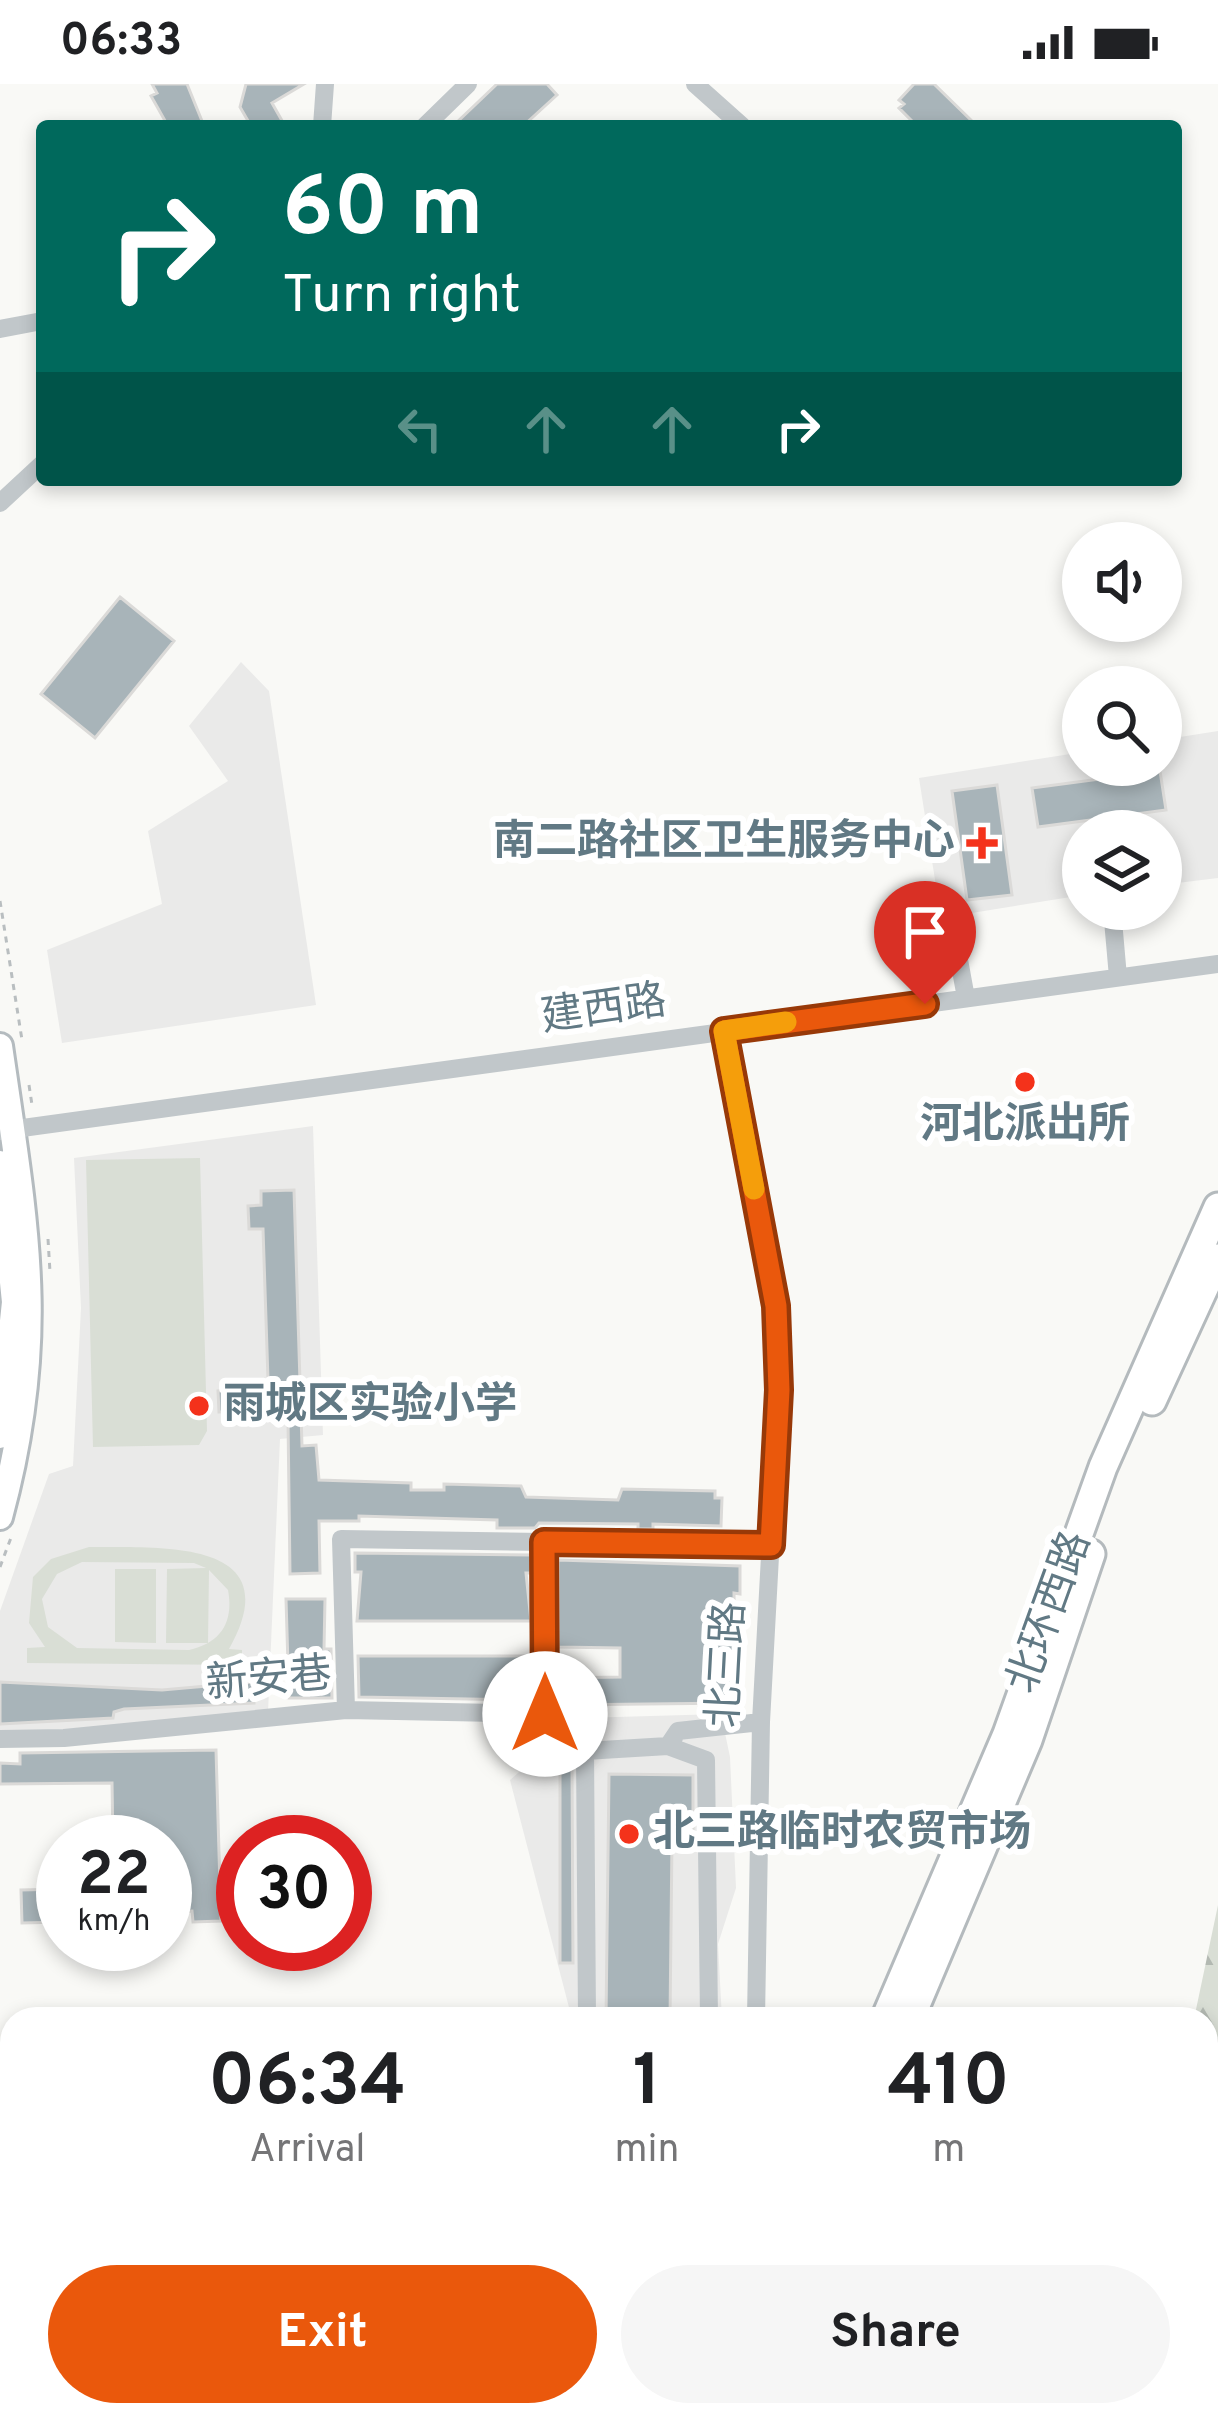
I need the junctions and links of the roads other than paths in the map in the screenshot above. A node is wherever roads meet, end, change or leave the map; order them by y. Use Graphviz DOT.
graph roads {
  1 [pos="326,84"];
  2 [pos="468,84"];
  3 [pos="695,84"];
  4 [pos="323,120"];
  5 [pos="431,120"];
  6 [pos="735,120"];
  7 [pos="36,322"];
  8 [pos="0,328"];
  9 [pos="36,470"];
  10 [pos="0,503"];
  11 [pos="951,916"];
  12 [pos="1114,930"];
  13 [pos="1218,964"];
  14 [pos="1118,977"];
  15 [pos="965,998"];
  16 [pos="724,1031"];
  17 [pos="0,1046"];
  18 [pos="6,1129"];
  19 [pos="0,1163"];
  20 [pos="1218,1207"];
  21 [pos="1218,1258"];
  22 [pos="0,1436"];
  23 [pos="0,1517"];
  24 [pos="544,1542"];
  25 [pos="771,1545"];
  26 [pos="346,1710"];
  27 [pos="761,1722"];
  28 [pos="0,1739"];
  29 [pos="668,1746"];
  30 [pos="586,2007"];
  31 [pos="709,2007"];
  32 [pos="756,2007"];
  33 [pos="890,2007"];
  34 [pos="915,2007"];
  1 -- 4 [label="street"];
  2 -- 5 [label="street"];
  3 -- 6 [label="street"];
  7 -- 8 [label="street"];
  9 -- 10 [label="street"];
  11 -- 15 [label="street"];
  12 -- 14 [label="street"];
  13 -- 14 [label="street, 建西路"];
  14 -- 15 [label="street, 建西路"];
  15 -- 16 [label="street, 建西路"];
  16 -- 18 [label="street, 建西路"];
  16 -- 25 [label="street, 北三路"];
  17 -- 18 [label="main road"];
  18 -- 23 [label="main road"];
  19 -- 22 [label="main road"];
  20 -- 33 [label="highway, 北环西路"];
  21 -- 34 [label="highway, 北环西路"];
  24 -- 25 [label="street"];
  24 -- 26 [label="street, 新安巷"];
  24 -- 26 [label="street"];
  25 -- 27 [label="street, 北三路"];
  26 -- 28 [label="street, 新安巷"];
  27 -- 29 [label="street"];
  27 -- 32 [label="street, 北三路"];
  29 -- 30 [label="street"];
  29 -- 31 [label="street"];
}
